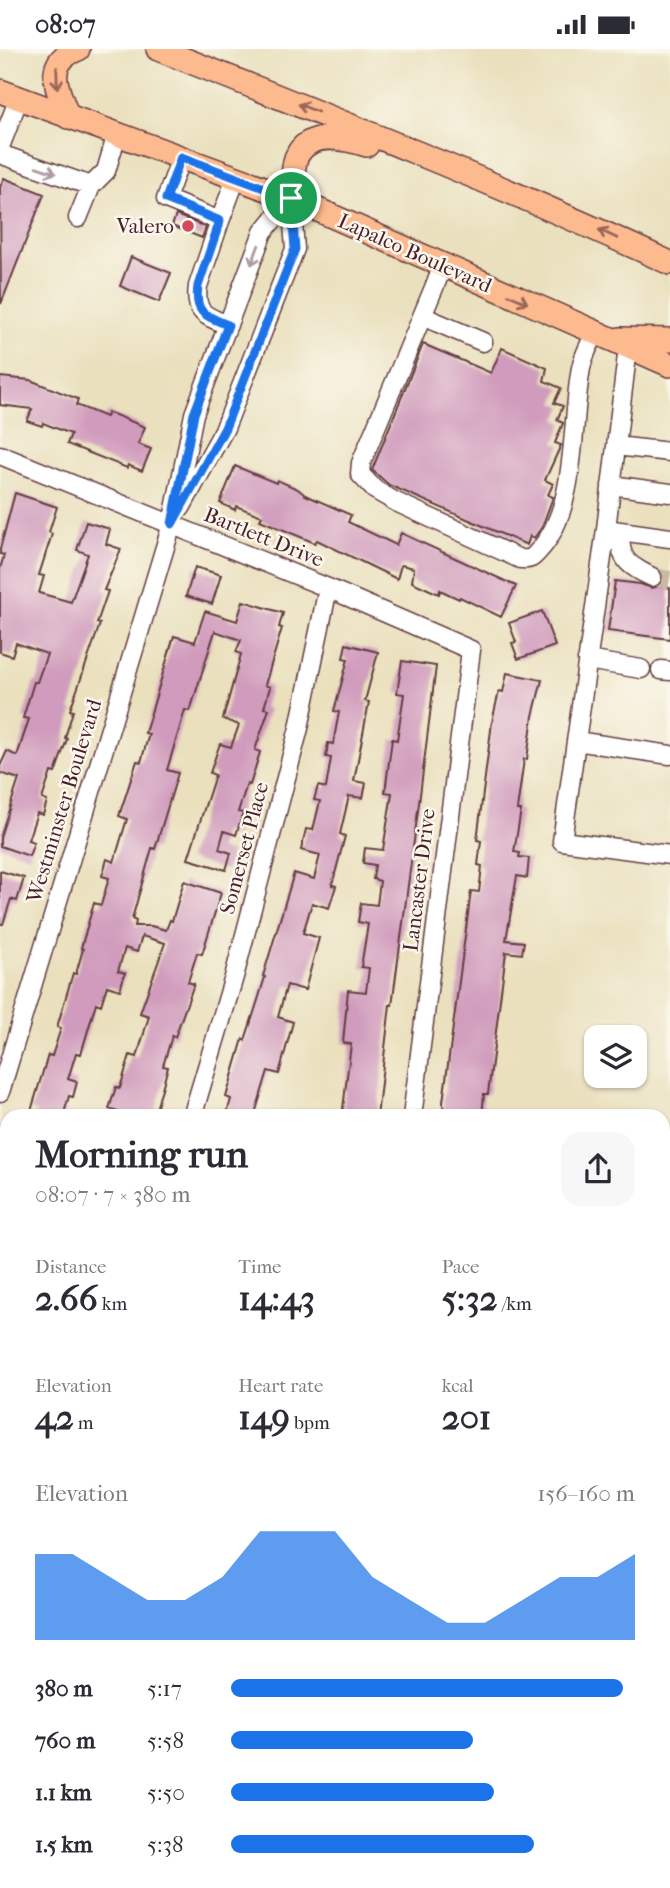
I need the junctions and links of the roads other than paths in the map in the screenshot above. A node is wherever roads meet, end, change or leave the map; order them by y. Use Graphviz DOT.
graph roads {
  1 [pos="78,49"];
  2 [pos="158,49"];
  3 [pos="10,94"];
  4 [pos="68,117"];
  5 [pos="117,134"];
  6 [pos="0,147"];
  7 [pos="0,154"];
  8 [pos="181,157"];
  9 [pos="236,178"];
  10 [pos="474,178"];
  11 [pos="92,186"];
  12 [pos="291,198"];
  13 [pos="78,218"];
  14 [pos="220,221"];
  15 [pos="670,263"];
  16 [pos="443,266"];
  17 [pos="422,316"];
  18 [pos="228,325"];
  19 [pos="611,340"];
  20 [pos="670,340"];
  21 [pos="483,342"];
  22 [pos="670,365"];
  23 [pos="616,446"];
  24 [pos="670,452"];
  25 [pos="0,455"];
  26 [pos="611,485"];
  27 [pos="670,492"];
  28 [pos="172,524"];
  29 [pos="613,530"];
  30 [pos="670,538"];
  31 [pos="652,577"];
  32 [pos="328,588"];
  33 [pos="471,650"];
  34 [pos="587,660"];
  35 [pos="641,669"];
  36 [pos="576,741"];
  37 [pos="670,755"];
  38 [pos="670,855"];
  39 [pos="0,1093"];
  40 [pos="194,1109"];
  41 [pos="413,1109"];
  1 -- 4 [label="main road, one-way"];
  10 -- 2 [label="main road, one-way"];
  3 -- 4 [label="main road, Lapalco Boulevard"];
  3 -- 6 [label="street"];
  4 -- 5 [label="main road, Lapalco Boulevard"];
  5 -- 8 [label="main road, Lapalco Boulevard"];
  5 -- 11 [label="street"];
  7 -- 11 [label="street, one-way"];
  8 -- 9 [label="main road, Lapalco Boulevard"];
  8 -- 14 [label="street"];
  9 -- 12 [label="main road, Lapalco Boulevard"];
  9 -- 14 [label="street"];
  10 -- 12 [label="main road"];
  15 -- 10 [label="main road, one-way"];
  11 -- 13 [label="street"];
  12 -- 16 [label="main road, Lapalco Boulevard"];
  12 -- 18 [label="street, Westminster Boulevard, one-way"];
  12 -- 28 [label="street, Westminster Boulevard"];
  14 -- 18 [label="street"];
  16 -- 17 [label="street"];
  16 -- 19 [label="main road, Lapalco Boulevard, one-way"];
  17 -- 19 [label="street"];
  17 -- 21 [label="street"];
  18 -- 28 [label="street, Westminster Boulevard"];
  19 -- 20 [label="main road"];
  19 -- 22 [label="main road, Lapalco Boulevard"];
  19 -- 23 [label="street"];
  23 -- 24 [label="street"];
  23 -- 26 [label="street"];
  25 -- 28 [label="street, Bartlett Drive"];
  26 -- 27 [label="street"];
  26 -- 29 [label="street"];
  28 -- 32 [label="street, Bartlett Drive"];
  28 -- 39 [label="street, Westminster Boulevard"];
  29 -- 30 [label="street"];
  29 -- 31 [label="street"];
  29 -- 34 [label="street"];
  32 -- 33 [label="street, Bartlett Drive"];
  32 -- 40 [label="street, Somerset Place"];
  33 -- 41 [label="street, Lancaster Drive"];
  34 -- 35 [label="street"];
  34 -- 36 [label="street"];
  36 -- 37 [label="street"];
  36 -- 38 [label="street"];
}
